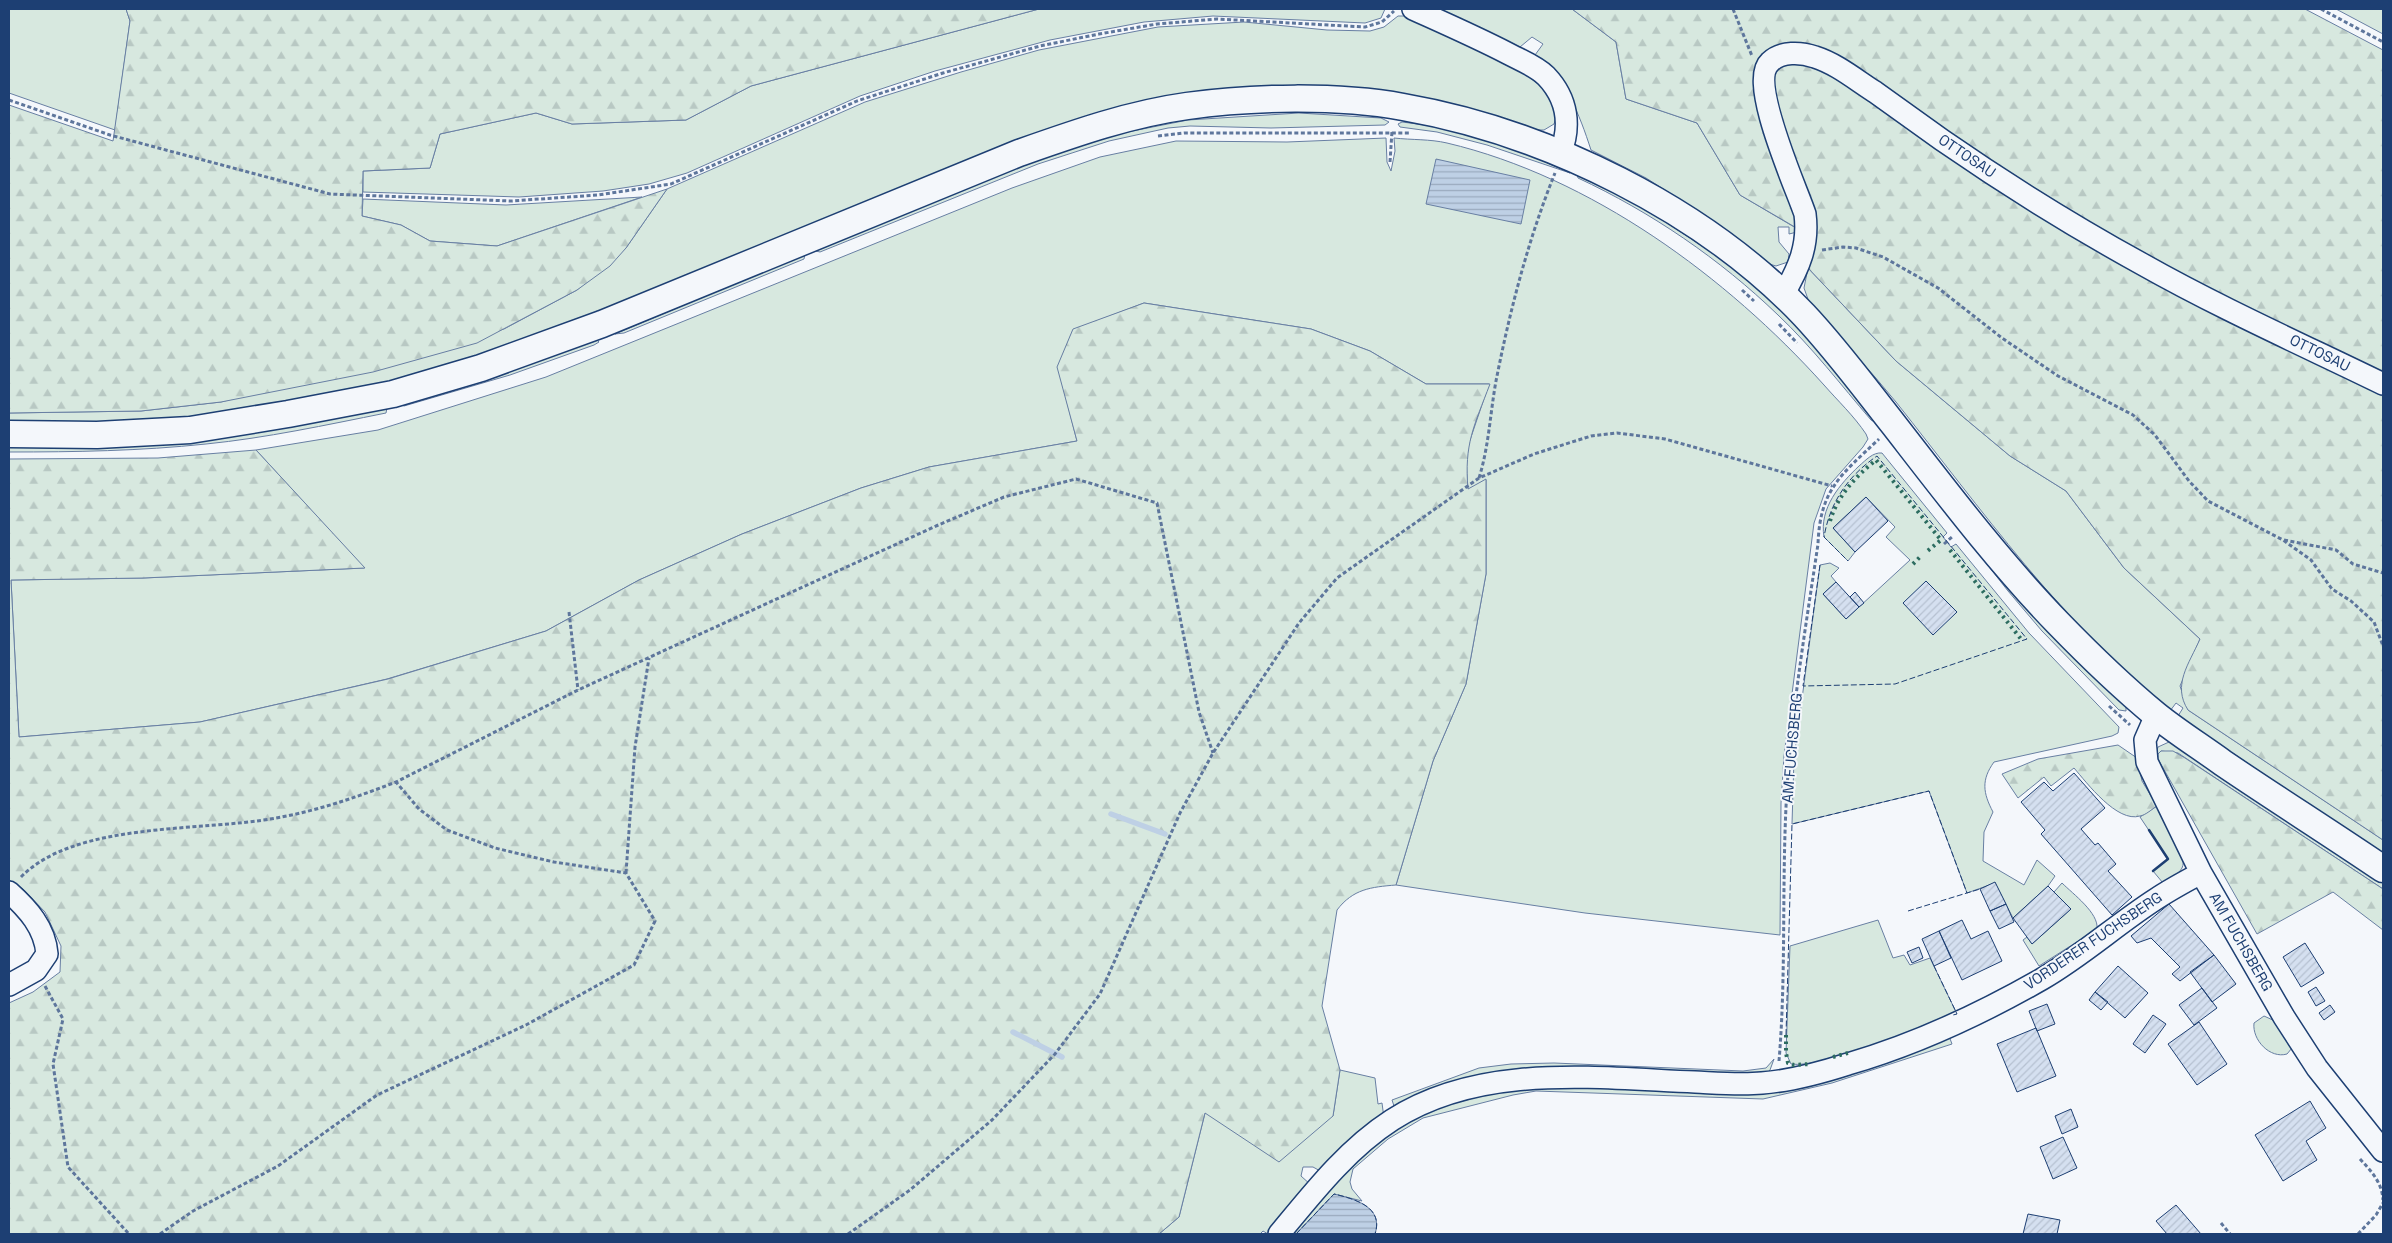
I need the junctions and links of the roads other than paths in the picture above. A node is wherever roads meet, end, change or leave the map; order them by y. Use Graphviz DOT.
graph roads {
  1 [pos="1412,9"];
  2 [pos="1556,168"];
  3 [pos="1783,295"];
  4 [pos="2383,384"];
  5 [pos="9,434"];
  6 [pos="2156,715"];
  7 [pos="2383,869"];
  8 [pos="2201,873"];
  9 [pos="12,887"];
  10 [pos="9,985"];
  11 [pos="2383,1151"];
  12 [pos="1279,1234"];
  1 -- 2 [label="street"];
  2 -- 3 [label="main road"];
  2 -- 5 [label="main road"];
  3 -- 4 [label="street, OTTOSAU"];
  3 -- 6 [label="main road"];
  6 -- 7 [label="main road"];
  6 -- 8 [label="street, AM FUCHSBERG"];
  8 -- 11 [label="street, AM FUCHSBERG"];
  8 -- 12 [label="street, VORDERER FUCHSBERG"];
  9 -- 10 [label="street"];
}
